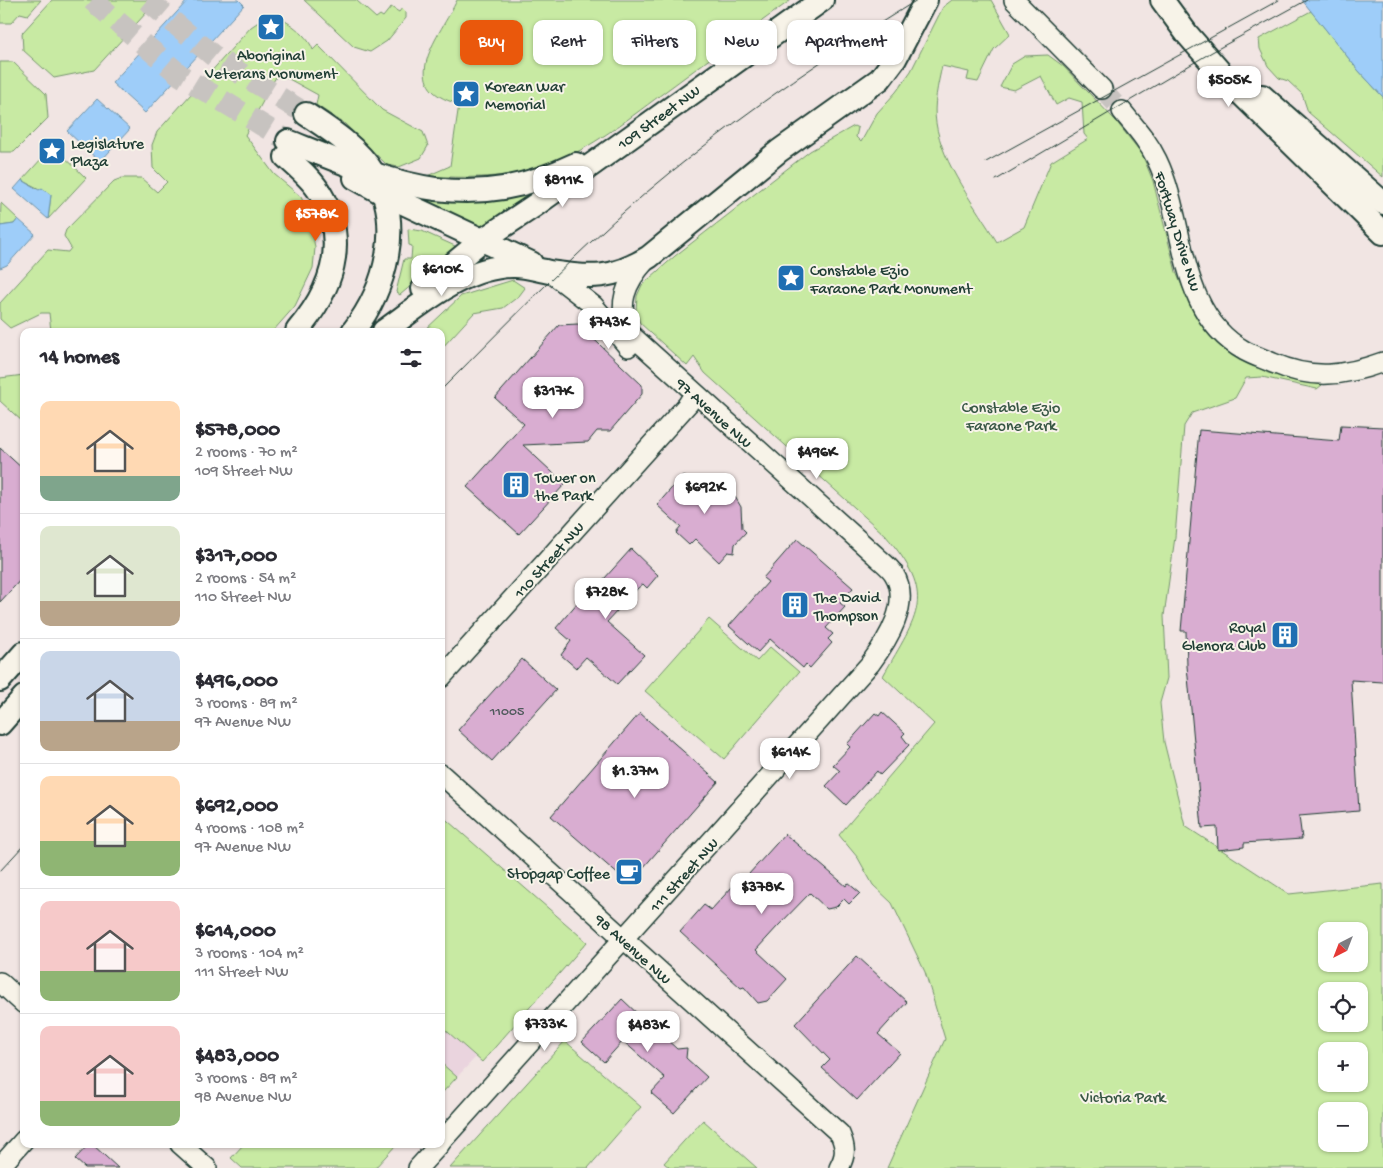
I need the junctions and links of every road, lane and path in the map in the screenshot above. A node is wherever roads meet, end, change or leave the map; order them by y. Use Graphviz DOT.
graph roads {
  1 [pos="822,0"];
  2 [pos="926,0"];
  3 [pos="1014,0"];
  4 [pos="1162,0"];
  5 [pos="1170,0"];
  6 [pos="1102,89"];
  7 [pos="1122,111"];
  8 [pos="306,114"];
  9 [pos="622,142"];
  10 [pos="378,184"];
  11 [pos="1383,203"];
  12 [pos="1383,233"];
  13 [pos="481,241"];
  14 [pos="649,257"];
  15 [pos="550,272"];
  16 [pos="300,328"];
  17 [pos="355,328"];
  18 [pos="387,328"];
  19 [pos="388,328"];
  20 [pos="1383,362"];
  21 [pos="691,399"];
  22 [pos="900,593"];
  23 [pos="20,658"];
  24 [pos="445,674"];
  25 [pos="0,680"];
  26 [pos="20,702"];
  27 [pos="0,724"];
  28 [pos="445,778"];
  29 [pos="625,940"];
  30 [pos="0,982"];
  31 [pos="20,1000"];
  32 [pos="445,1139"];
  33 [pos="20,1144"];
  34 [pos="184,1148"];
  35 [pos="436,1148"];
  36 [pos="0,1167"];
  37 [pos="207,1168"];
  38 [pos="418,1168"];
  39 [pos="839,1168"];
  1 -- 9 [label="main road, 109 Street NW"];
  2 -- 14 [label="main road"];
  3 -- 6 [label="street"];
  4 -- 12 [label="main road"];
  5 -- 11 [label="main road"];
  7 -- 20 [label="street, Fortway Drive NW"];
  8 -- 10 [label="main road, 97 Avenue NW"];
  9 -- 10 [label="main road"];
  9 -- 13 [label="main road, 109 Street NW"];
  10 -- 13 [label="main road, 97 Avenue NW"];
  10 -- 16 [label="main road, 97 Avenue NW"];
  10 -- 17 [label="main road, 97 Avenue NW"];
  13 -- 15 [label="main road, 97 Avenue NW"];
  13 -- 18 [label="main road, 109 Street NW"];
  14 -- 15 [label="main road"];
  14 -- 21 [label="street, 97 Avenue NW"];
  15 -- 19 [label="main road"];
  15 -- 21 [label="street, 97 Avenue NW"];
  21 -- 22 [label="street, 97 Avenue NW"];
  21 -- 24 [label="street, 110 Street NW"];
  22 -- 29 [label="street, 111 Street NW"];
  23 -- 25 [label="main road"];
  26 -- 27 [label="main road"];
  28 -- 29 [label="street, 98 Avenue NW"];
  29 -- 32 [label="street, 111 Street NW"];
  29 -- 39 [label="street, 98 Avenue NW"];
  30 -- 31 [label="street"];
  33 -- 36 [label="street"];
  34 -- 37 [label="street"];
  35 -- 38 [label="street, 111 Street NW"];
}
